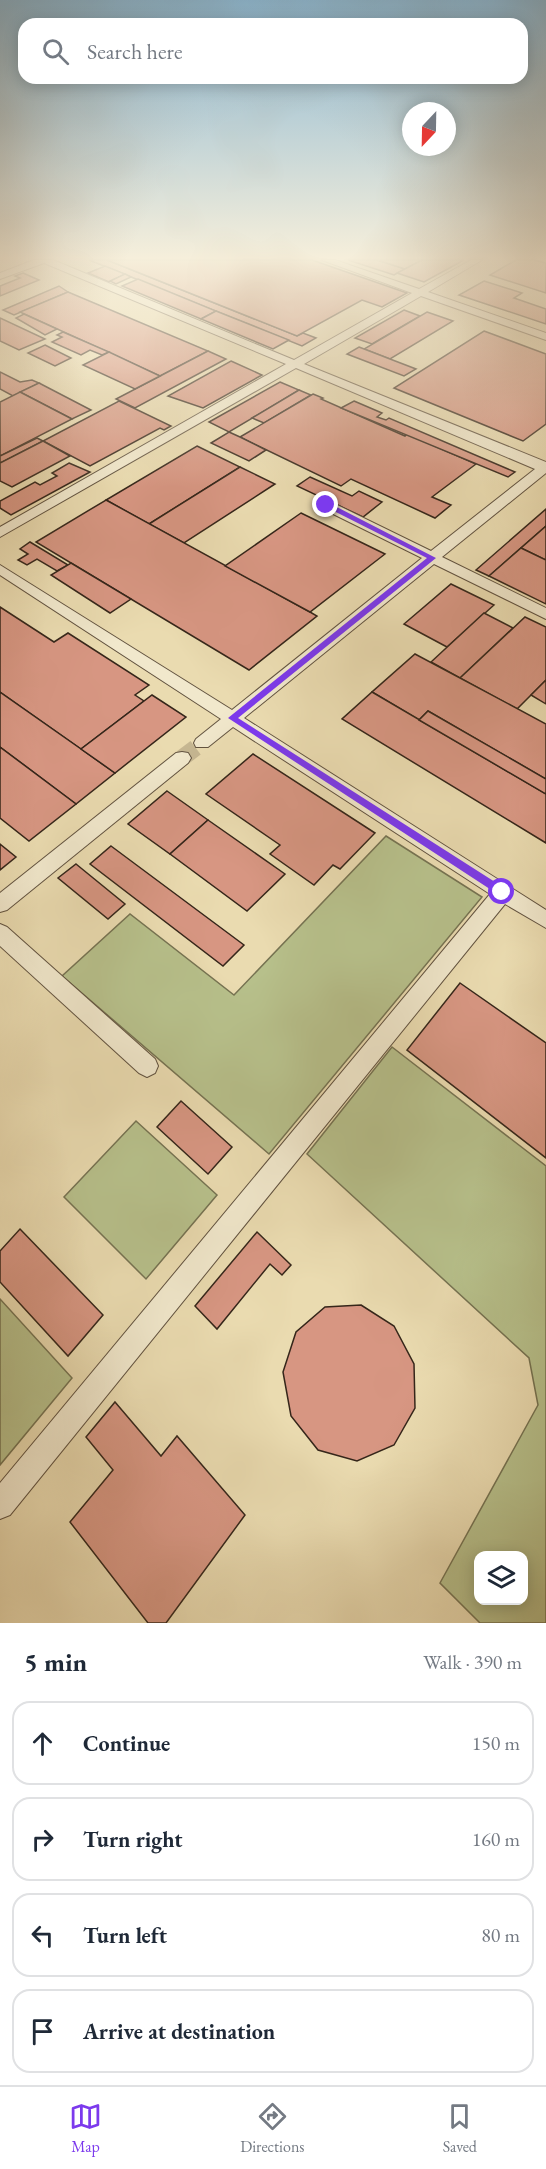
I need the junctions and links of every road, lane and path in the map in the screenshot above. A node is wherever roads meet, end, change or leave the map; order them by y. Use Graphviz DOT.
graph roads {
  1 [pos="227,336"];
  2 [pos="345,336"];
  3 [pos="295,364"];
  4 [pos="545,468"];
  5 [pos="326,505"];
  6 [pos="0,533"];
  7 [pos="432,558"];
  8 [pos="0,568"];
  9 [pos="546,614"];
  10 [pos="232,718"];
  11 [pos="202,742"];
  12 [pos="183,758"];
  13 [pos="502,892"];
  14 [pos="0,904"];
  15 [pos="546,920"];
  16 [pos="0,933"];
  17 [pos="147,1066"];
  18 [pos="0,1505"];
  1 -- 3 [label="lane"];
  2 -- 3 [label="lane"];
  3 -- 4 [label="lane"];
  3 -- 6 [label="lane"];
  4 -- 7 [label="lane"];
  5 -- 7 [label="lane"];
  7 -- 9 [label="lane"];
  7 -- 10 [label="lane"];
  8 -- 10 [label="lane"];
  10 -- 11 [label="lane"];
  10 -- 13 [label="lane"];
  12 -- 14 [label="lane"];
  13 -- 15 [label="lane"];
  13 -- 18 [label="lane"];
  16 -- 17 [label="lane"];
}
